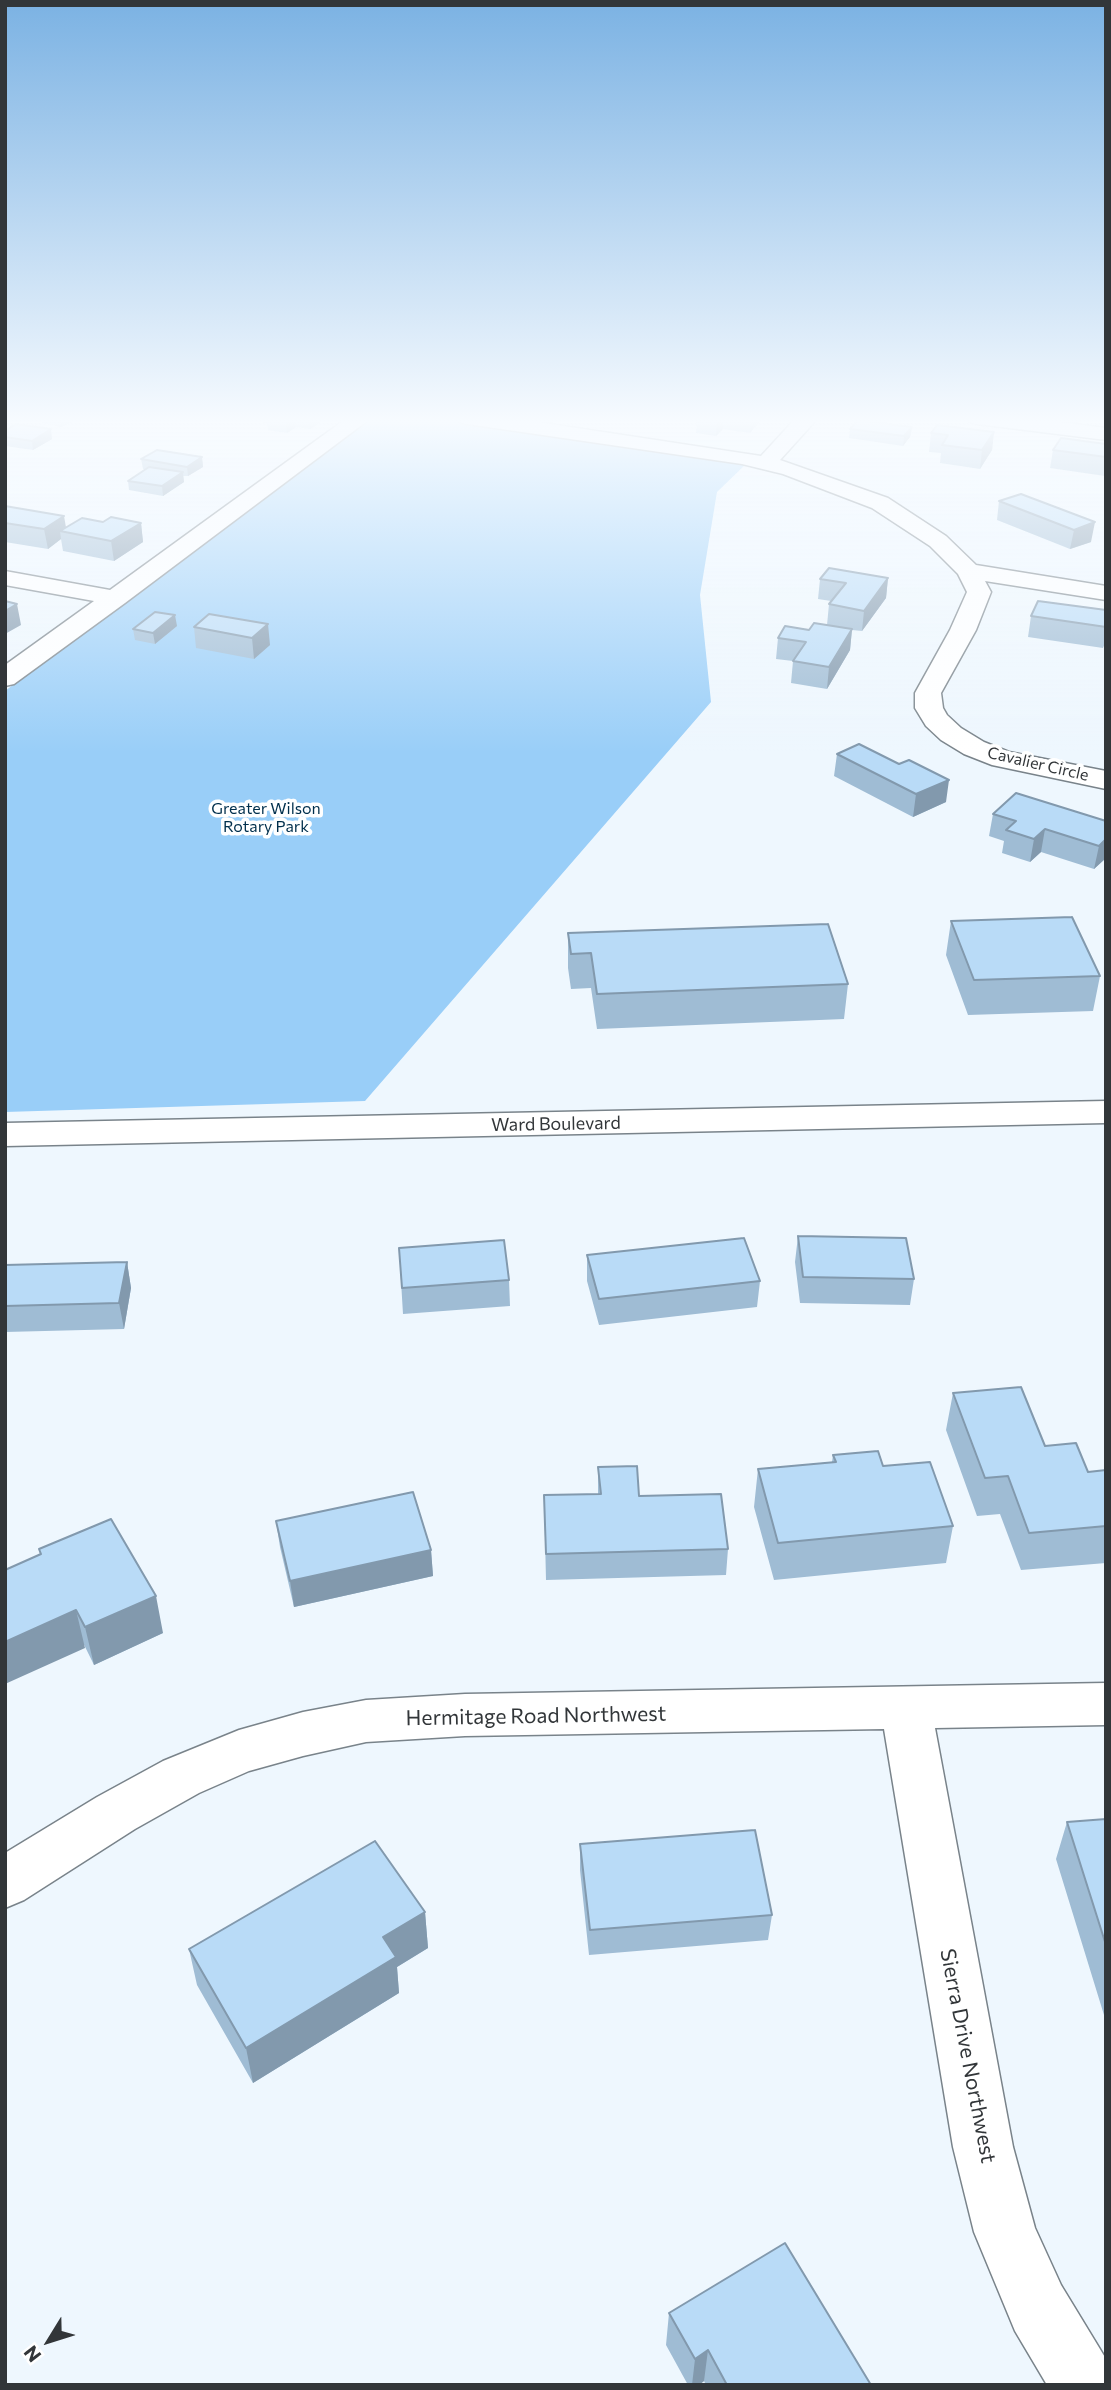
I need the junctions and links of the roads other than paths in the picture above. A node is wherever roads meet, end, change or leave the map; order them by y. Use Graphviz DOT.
graph roads {
  1 [pos="209,530"];
  2 [pos="920,530"];
  3 [pos="968,571"];
  4 [pos="5,578"];
  5 [pos="1106,593"];
  6 [pos="116,598"];
  7 [pos="5,678"];
  8 [pos="1106,780"];
  9 [pos="1106,1112"];
  10 [pos="5,1135"];
  11 [pos="1106,1703"];
  12 [pos="906,1709"];
  13 [pos="5,1883"];
  14 [pos="1084,2385"];
  1 -- 6 [label="street"];
  2 -- 3 [label="street"];
  3 -- 5 [label="street"];
  3 -- 8 [label="street, Cavalier Circle"];
  4 -- 6 [label="street"];
  6 -- 7 [label="street"];
  9 -- 10 [label="street, Ward Boulevard"];
  11 -- 12 [label="street, Hermitage Road Northwest"];
  12 -- 13 [label="street, Hermitage Road Northwest"];
  12 -- 14 [label="street, Sierra Drive Northwest"];
}
